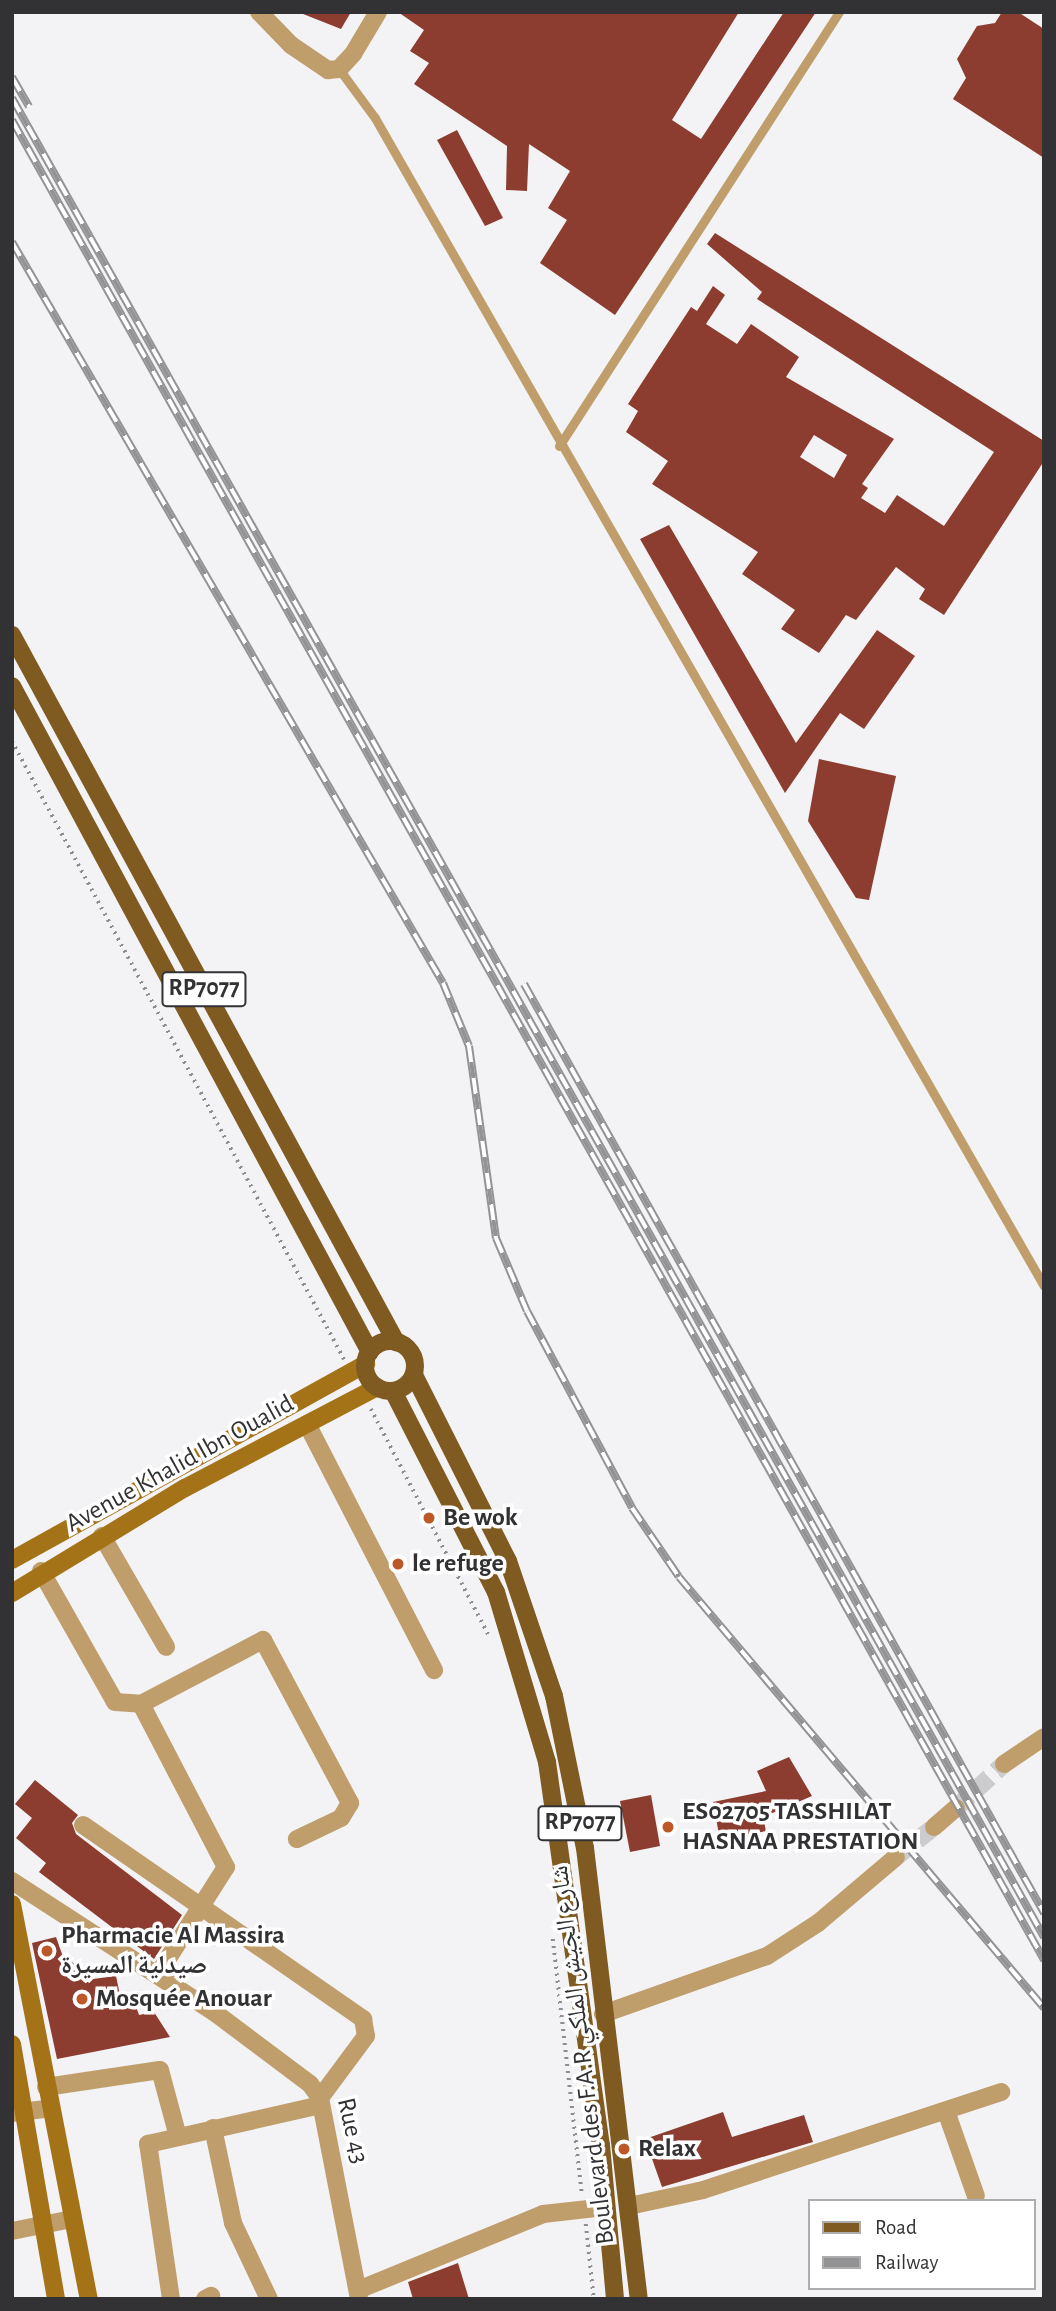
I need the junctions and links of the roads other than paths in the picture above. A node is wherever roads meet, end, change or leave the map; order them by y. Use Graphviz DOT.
graph roads {
  1 [pos="378,12"];
  2 [pos="839,12"];
  3 [pos="268,16"];
  4 [pos="339,69"];
  5 [pos="559,446"];
  6 [pos="12,635"];
  7 [pos="12,686"];
  8 [pos="1044,1286"];
  9 [pos="396,1342"];
  10 [pos="362,1362"];
  11 [pos="414,1375"];
  12 [pos="378,1391"];
  13 [pos="307,1424"];
  14 [pos="102,1536"];
  15 [pos="12,1560"];
  16 [pos="41,1571"];
  17 [pos="12,1593"];
  18 [pos="166,1647"];
  19 [pos="434,1670"];
  20 [pos="141,1704"];
  21 [pos="1044,1737"];
  22 [pos="1004,1764"];
  23 [pos="956,1808"];
  24 [pos="83,1825"];
  25 [pos="934,1827"];
  26 [pos="297,1839"];
  27 [pos="896,1857"];
  28 [pos="12,1881"];
  29 [pos="203,1903"];
  30 [pos="12,1904"];
  31 [pos="158,1974"];
  32 [pos="603,2014"];
  33 [pos="12,2044"];
  34 [pos="46,2087"];
  35 [pos="1001,2092"];
  36 [pos="320,2101"];
  37 [pos="50,2108"];
  38 [pos="946,2111"];
  39 [pos="18,2112"];
  40 [pos="213,2128"];
  41 [pos="177,2133"];
  42 [pos="976,2196"];
  43 [pos="629,2206"];
  44 [pos="604,2207"];
  45 [pos="72,2219"];
  46 [pos="43,2226"];
  47 [pos="12,2231"];
  48 [pos="358,2296"];
  49 [pos="57,2299"];
  50 [pos="89,2299"];
  51 [pos="171,2299"];
  52 [pos="269,2299"];
  53 [pos="615,2299"];
  54 [pos="639,2299"];
  1 -- 4 [label="street"];
  2 -- 5 [label="lane"];
  3 -- 4 [label="street"];
  4 -- 5 [label="lane"];
  5 -- 8 [label="lane"];
  6 -- 9 [label="main road, Boulevard des F.A.R شارع الجيش الملكي / RP7077"];
  7 -- 10 [label="main road, Boulevard des F.A.R شارع الجيش الملكي / RP7077"];
  9 -- 10 [label="main road"];
  9 -- 11 [label="main road, Boulevard des F.A.R شارع الجيش الملكي / RP7077"];
  10 -- 12 [label="main road, Boulevard des F.A.R شارع الجيش الملكي / RP7077"];
  10 -- 15 [label="main road, Avenue Khalid Ibn Oualid"];
  11 -- 12 [label="main road"];
  11 -- 32 [label="main road, Boulevard des F.A.R شارع الجيش الملكي / RP7077"];
  12 -- 13 [label="main road, Avenue Khalid Ibn Oualid"];
  12 -- 44 [label="main road, Boulevard des F.A.R شارع الجيش الملكي / RP7077"];
  13 -- 14 [label="main road, Avenue Khalid Ibn Oualid"];
  13 -- 19 [label="street"];
  14 -- 16 [label="main road, Avenue Khalid Ibn Oualid"];
  14 -- 18 [label="street"];
  16 -- 17 [label="main road, Avenue Khalid Ibn Oualid"];
  16 -- 20 [label="street"];
  20 -- 26 [label="street"];
  20 -- 29 [label="street"];
  21 -- 22 [label="street"];
  23 -- 25 [label="street"];
  24 -- 29 [label="street"];
  27 -- 32 [label="street"];
  28 -- 31 [label="street, Rue 43"];
  29 -- 31 [label="street"];
  29 -- 36 [label="street"];
  30 -- 34 [label="main road"];
  31 -- 36 [label="street, Rue 43"];
  32 -- 43 [label="main road, Boulevard des F.A.R شارع الجيش الملكي / RP7077"];
  33 -- 39 [label="main road"];
  34 -- 37 [label="main road"];
  34 -- 41 [label="street"];
  35 -- 38 [label="street"];
  36 -- 40 [label="street"];
  36 -- 48 [label="street, Rue 43"];
  37 -- 39 [label="street"];
  37 -- 45 [label="main road"];
  38 -- 42 [label="street"];
  38 -- 43 [label="street"];
  39 -- 46 [label="main road"];
  40 -- 41 [label="street"];
  40 -- 52 [label="street"];
  41 -- 51 [label="street"];
  43 -- 54 [label="main road, Boulevard des F.A.R شارع الجيش الملكي / RP7077"];
  44 -- 48 [label="street"];
  44 -- 53 [label="main road, Boulevard des F.A.R شارع الجيش الملكي / RP7077"];
  45 -- 46 [label="street"];
  45 -- 50 [label="main road"];
  46 -- 47 [label="street"];
  46 -- 49 [label="main road"];
}
